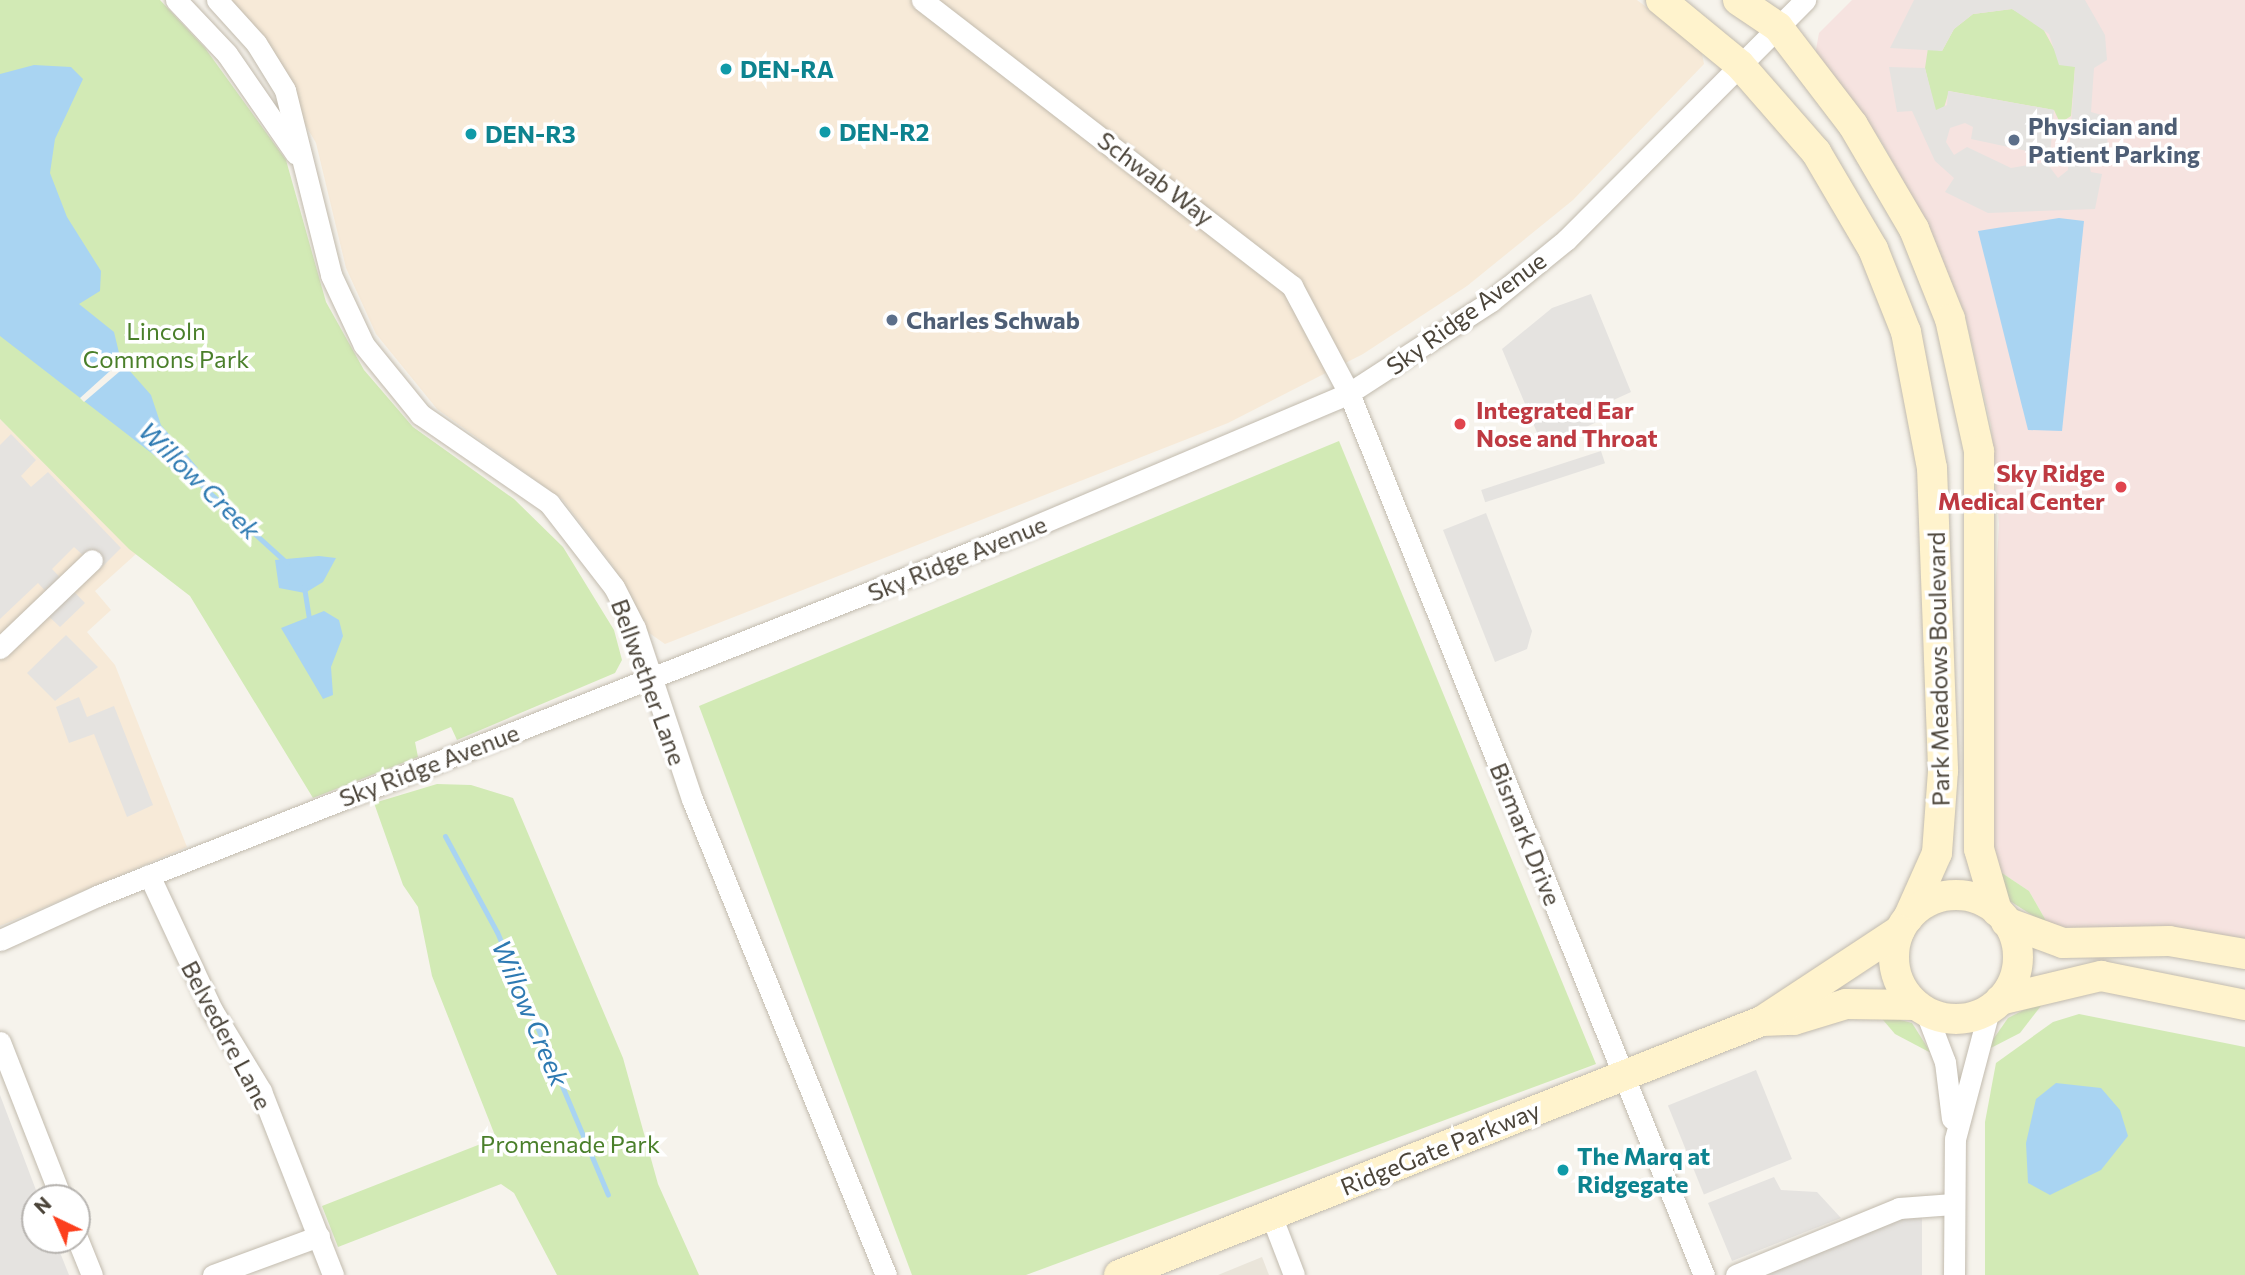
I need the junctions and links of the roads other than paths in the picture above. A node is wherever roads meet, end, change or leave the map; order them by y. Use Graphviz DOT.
graph roads {
  1 [pos="176,0"];
  2 [pos="217,0"];
  3 [pos="922,0"];
  4 [pos="1661,0"];
  5 [pos="1738,0"];
  6 [pos="1805,0"];
  7 [pos="1778,27"];
  8 [pos="1740,65"];
  9 [pos="306,171"];
  10 [pos="1349,393"];
  11 [pos="92,560"];
  12 [pos="0,648"];
  13 [pos="650,680"];
  14 [pos="149,875"];
  15 [pos="2002,916"];
  16 [pos="1904,924"];
  17 [pos="0,940"];
  18 [pos="2245,954"];
  19 [pos="1995,1005"];
  20 [pos="2245,1006"];
  21 [pos="1920,1007"];
  22 [pos="1762,1021"];
  23 [pos="0,1042"];
  24 [pos="1623,1075"];
  25 [pos="1955,1139"];
  26 [pos="56,1184"];
  27 [pos="1953,1204"];
  28 [pos="1270,1215"];
  29 [pos="319,1236"];
  30 [pos="84,1254"];
  31 [pos="92,1275"];
  32 [pos="214,1275"];
  33 [pos="333,1275"];
  34 [pos="886,1275"];
  35 [pos="1119,1275"];
  36 [pos="1294,1275"];
  37 [pos="1704,1275"];
  38 [pos="1736,1275"];
  39 [pos="1954,1275"];
  1 -- 9 [label="street, Bellwether Lane"];
  2 -- 9 [label="street, Bellwether Lane"];
  3 -- 10 [label="street, Schwab Way"];
  4 -- 8 [label="main road, Park Meadows Boulevard"];
  5 -- 7 [label="main road, Park Meadows Boulevard"];
  6 -- 7 [label="street, Sky Ridge Avenue"];
  7 -- 8 [label="street, Sky Ridge Avenue"];
  7 -- 15 [label="main road, Park Meadows Boulevard"];
  8 -- 10 [label="street, Sky Ridge Avenue"];
  8 -- 16 [label="main road, Park Meadows Boulevard"];
  9 -- 13 [label="street, Bellwether Lane"];
  10 -- 13 [label="street, Sky Ridge Avenue"];
  10 -- 24 [label="street, Bismark Drive"];
  11 -- 12 [label="street"];
  13 -- 14 [label="street, Sky Ridge Avenue"];
  13 -- 34 [label="street, Bellwether Lane"];
  14 -- 17 [label="street, Sky Ridge Avenue"];
  14 -- 29 [label="street, Belvedere Lane"];
  15 -- 16 [label="main road, RidgeGate Parkway"];
  15 -- 18 [label="main road, RidgeGate Parkway"];
  15 -- 19 [label="main road"];
  16 -- 21 [label="main road"];
  16 -- 22 [label="main road, RidgeGate Parkway"];
  19 -- 20 [label="main road, RidgeGate Parkway"];
  19 -- 21 [label="main road, RidgeGate Parkway"];
  19 -- 25 [label="street"];
  21 -- 22 [label="main road, RidgeGate Parkway"];
  21 -- 25 [label="street"];
  22 -- 24 [label="main road, RidgeGate Parkway"];
  23 -- 26 [label="street"];
  24 -- 28 [label="main road, RidgeGate Parkway"];
  24 -- 37 [label="street, Bismark Drive"];
  25 -- 27 [label="street"];
  27 -- 38 [label="street"];
  27 -- 39 [label="street"];
  28 -- 35 [label="main road, RidgeGate Parkway"];
  28 -- 36 [label="street"];
  29 -- 32 [label="street"];
  29 -- 33 [label="street, Belvedere Lane"];
  30 -- 31 [label="street"];
}
